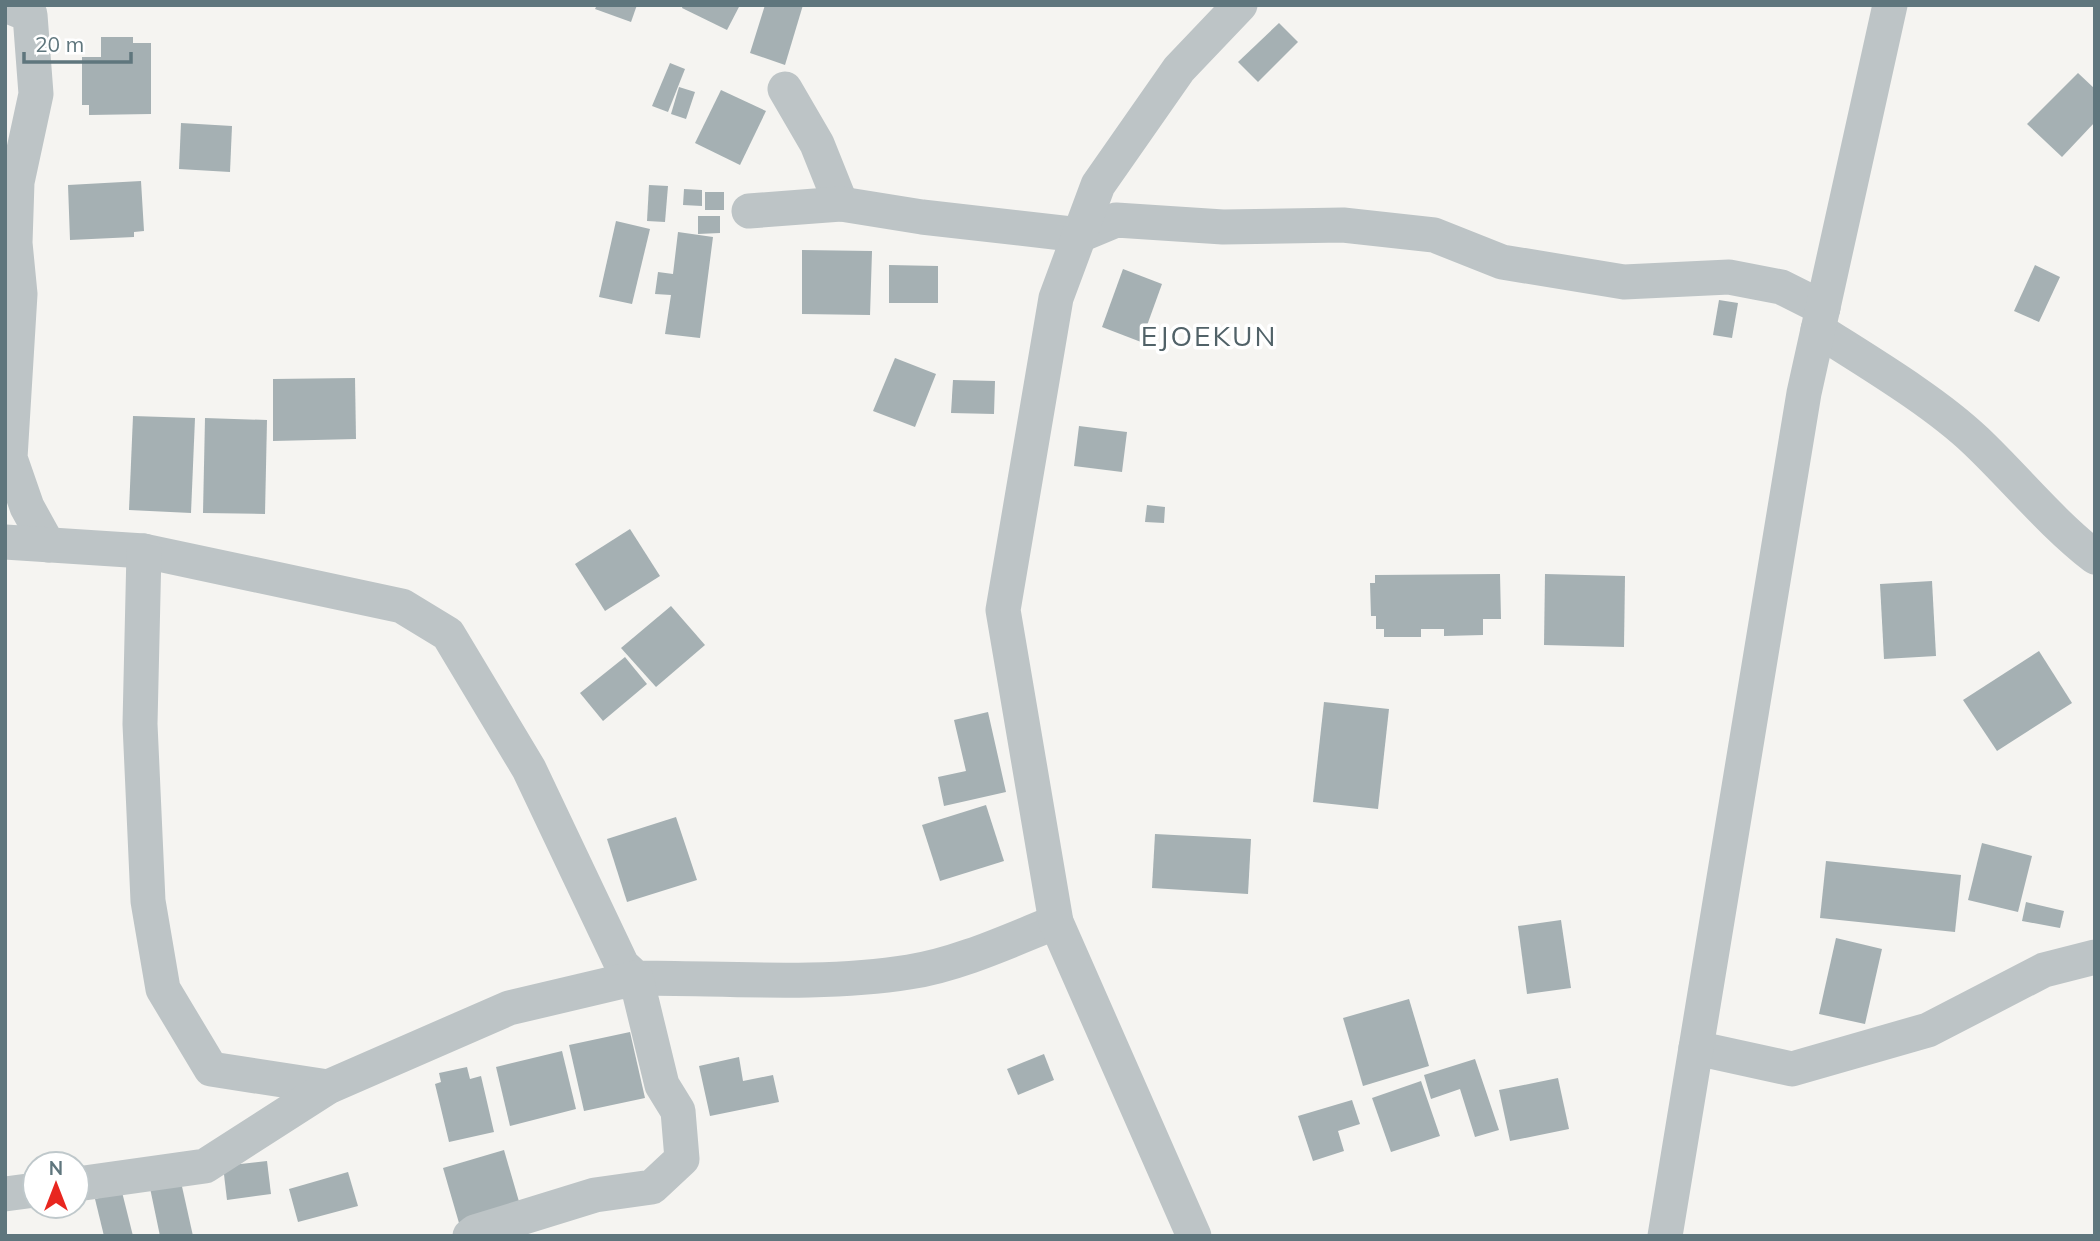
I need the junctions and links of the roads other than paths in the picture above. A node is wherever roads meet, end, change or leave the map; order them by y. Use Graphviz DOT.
graph roads {
  1 [pos="5,5"];
  2 [pos="1240,5"];
  3 [pos="1889,5"];
  4 [pos="785,89"];
  5 [pos="841,204"];
  6 [pos="748,211"];
  7 [pos="1080,235"];
  8 [pos="1820,319"];
  9 [pos="5,542"];
  10 [pos="48,545"];
  11 [pos="144,551"];
  12 [pos="2095,557"];
  13 [pos="1056,922"];
  14 [pos="2095,957"];
  15 [pos="636,978"];
  16 [pos="1696,1048"];
  17 [pos="328,1087"];
  18 [pos="91,1182"];
  19 [pos="470,1236"];
  20 [pos="1194,1236"];
  21 [pos="1665,1236"];
  1 -- 10 [label="street"];
  2 -- 7 [label="street"];
  3 -- 8 [label="street"];
  4 -- 5 [label="street"];
  5 -- 6 [label="street"];
  5 -- 7 [label="street"];
  7 -- 8 [label="street"];
  7 -- 13 [label="street"];
  8 -- 12 [label="street"];
  8 -- 16 [label="street"];
  9 -- 10 [label="street"];
  10 -- 11 [label="street"];
  11 -- 15 [label="street"];
  11 -- 17 [label="street"];
  13 -- 15 [label="street"];
  13 -- 20 [label="street"];
  14 -- 16 [label="street"];
  15 -- 17 [label="street"];
  15 -- 19 [label="street"];
  16 -- 21 [label="street"];
  17 -- 18 [label="street"];
}
